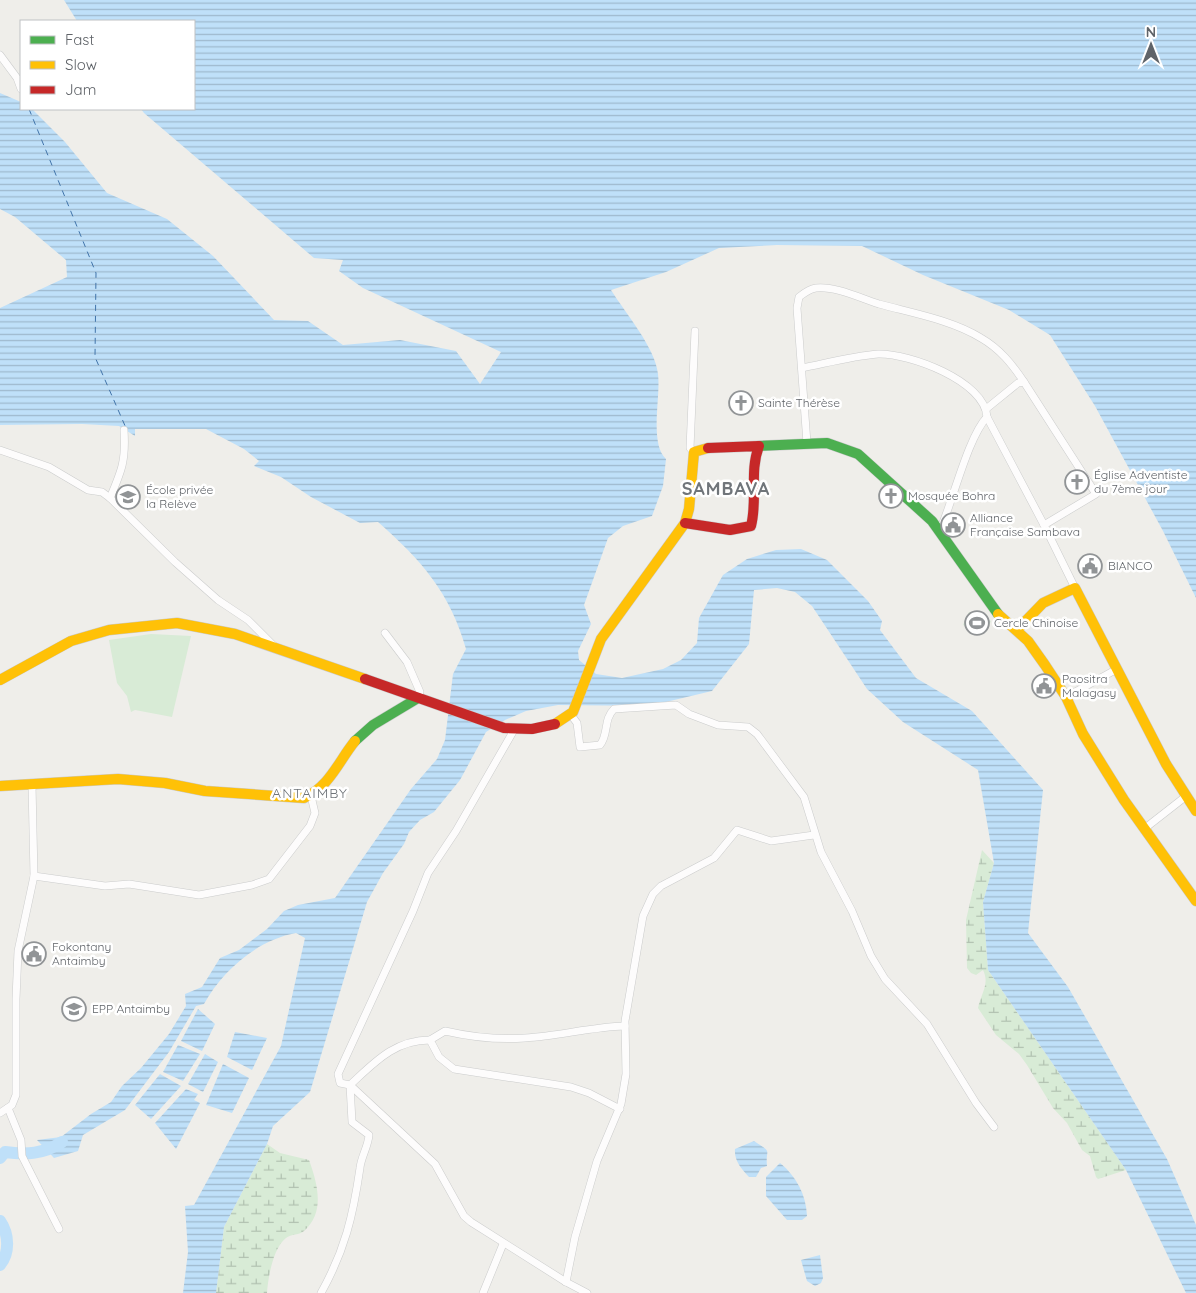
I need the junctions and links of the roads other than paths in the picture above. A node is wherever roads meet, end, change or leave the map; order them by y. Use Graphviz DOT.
graph roads {
  1 [pos="0,55"];
  2 [pos="20,86"];
  3 [pos="695,332"];
  4 [pos="802,368"];
  5 [pos="1024,382"];
  6 [pos="986,409"];
  7 [pos="986,417"];
  8 [pos="124,430"];
  9 [pos="807,443"];
  10 [pos="759,446"];
  11 [pos="0,450"];
  12 [pos="694,452"];
  13 [pos="110,498"];
  14 [pos="685,523"];
  15 [pos="1044,525"];
  16 [pos="940,530"];
  17 [pos="1075,588"];
  18 [pos="1017,630"];
  19 [pos="386,633"];
  20 [pos="278,650"];
  21 [pos="1117,670"];
  22 [pos="0,680"];
  23 [pos="1066,696"];
  24 [pos="418,698"];
  25 [pos="572,714"];
  26 [pos="509,729"];
  27 [pos="32,785"];
  28 [pos="0,786"];
  29 [pos="311,796"];
  30 [pos="1186,797"];
  31 [pos="1196,811"];
  32 [pos="1144,829"];
  33 [pos="814,835"];
  34 [pos="34,876"];
  35 [pos="1196,901"];
  36 [pos="625,1026"];
  37 [pos="430,1040"];
  38 [pos="350,1085"];
  39 [pos="8,1108"];
  40 [pos="620,1109"];
  41 [pos="0,1113"];
  42 [pos="994,1127"];
  43 [pos="59,1229"];
  44 [pos="503,1244"];
  45 [pos="566,1282"];
  46 [pos="321,1293"];
  47 [pos="483,1293"];
  48 [pos="587,1293"];
  1 -- 2 [label="street"];
  3 -- 12 [label="street"];
  4 -- 5 [label="street"];
  4 -- 6 [label="street"];
  4 -- 9 [label="street"];
  5 -- 6 [label="street"];
  5 -- 15 [label="street"];
  6 -- 7 [label="street"];
  7 -- 15 [label="street"];
  7 -- 16 [label="street"];
  8 -- 13 [label="street"];
  9 -- 10 [label="main road"];
  9 -- 16 [label="main road"];
  10 -- 12 [label="main road"];
  10 -- 14 [label="main road"];
  11 -- 13 [label="street"];
  12 -- 14 [label="main road"];
  13 -- 20 [label="street"];
  14 -- 25 [label="main road"];
  15 -- 17 [label="street"];
  16 -- 18 [label="main road"];
  17 -- 18 [label="main road"];
  17 -- 21 [label="main road"];
  18 -- 23 [label="main road"];
  19 -- 24 [label="street"];
  20 -- 22 [label="main road"];
  20 -- 24 [label="main road"];
  21 -- 23 [label="street"];
  21 -- 30 [label="main road"];
  23 -- 32 [label="main road"];
  24 -- 26 [label="main road"];
  24 -- 29 [label="main road"];
  25 -- 26 [label="main road"];
  25 -- 33 [label="street"];
  26 -- 38 [label="street"];
  27 -- 28 [label="main road"];
  27 -- 29 [label="main road"];
  27 -- 34 [label="street"];
  29 -- 34 [label="street"];
  30 -- 31 [label="main road"];
  30 -- 32 [label="street"];
  32 -- 35 [label="main road"];
  33 -- 36 [label="street"];
  33 -- 42 [label="street"];
  34 -- 39 [label="street"];
  36 -- 37 [label="street"];
  36 -- 40 [label="street"];
  37 -- 38 [label="street"];
  37 -- 40 [label="street"];
  38 -- 44 [label="street"];
  38 -- 46 [label="street"];
  39 -- 41 [label="street"];
  39 -- 43 [label="street"];
  40 -- 45 [label="street"];
  44 -- 45 [label="street"];
  44 -- 47 [label="street"];
  45 -- 48 [label="street"];
}
